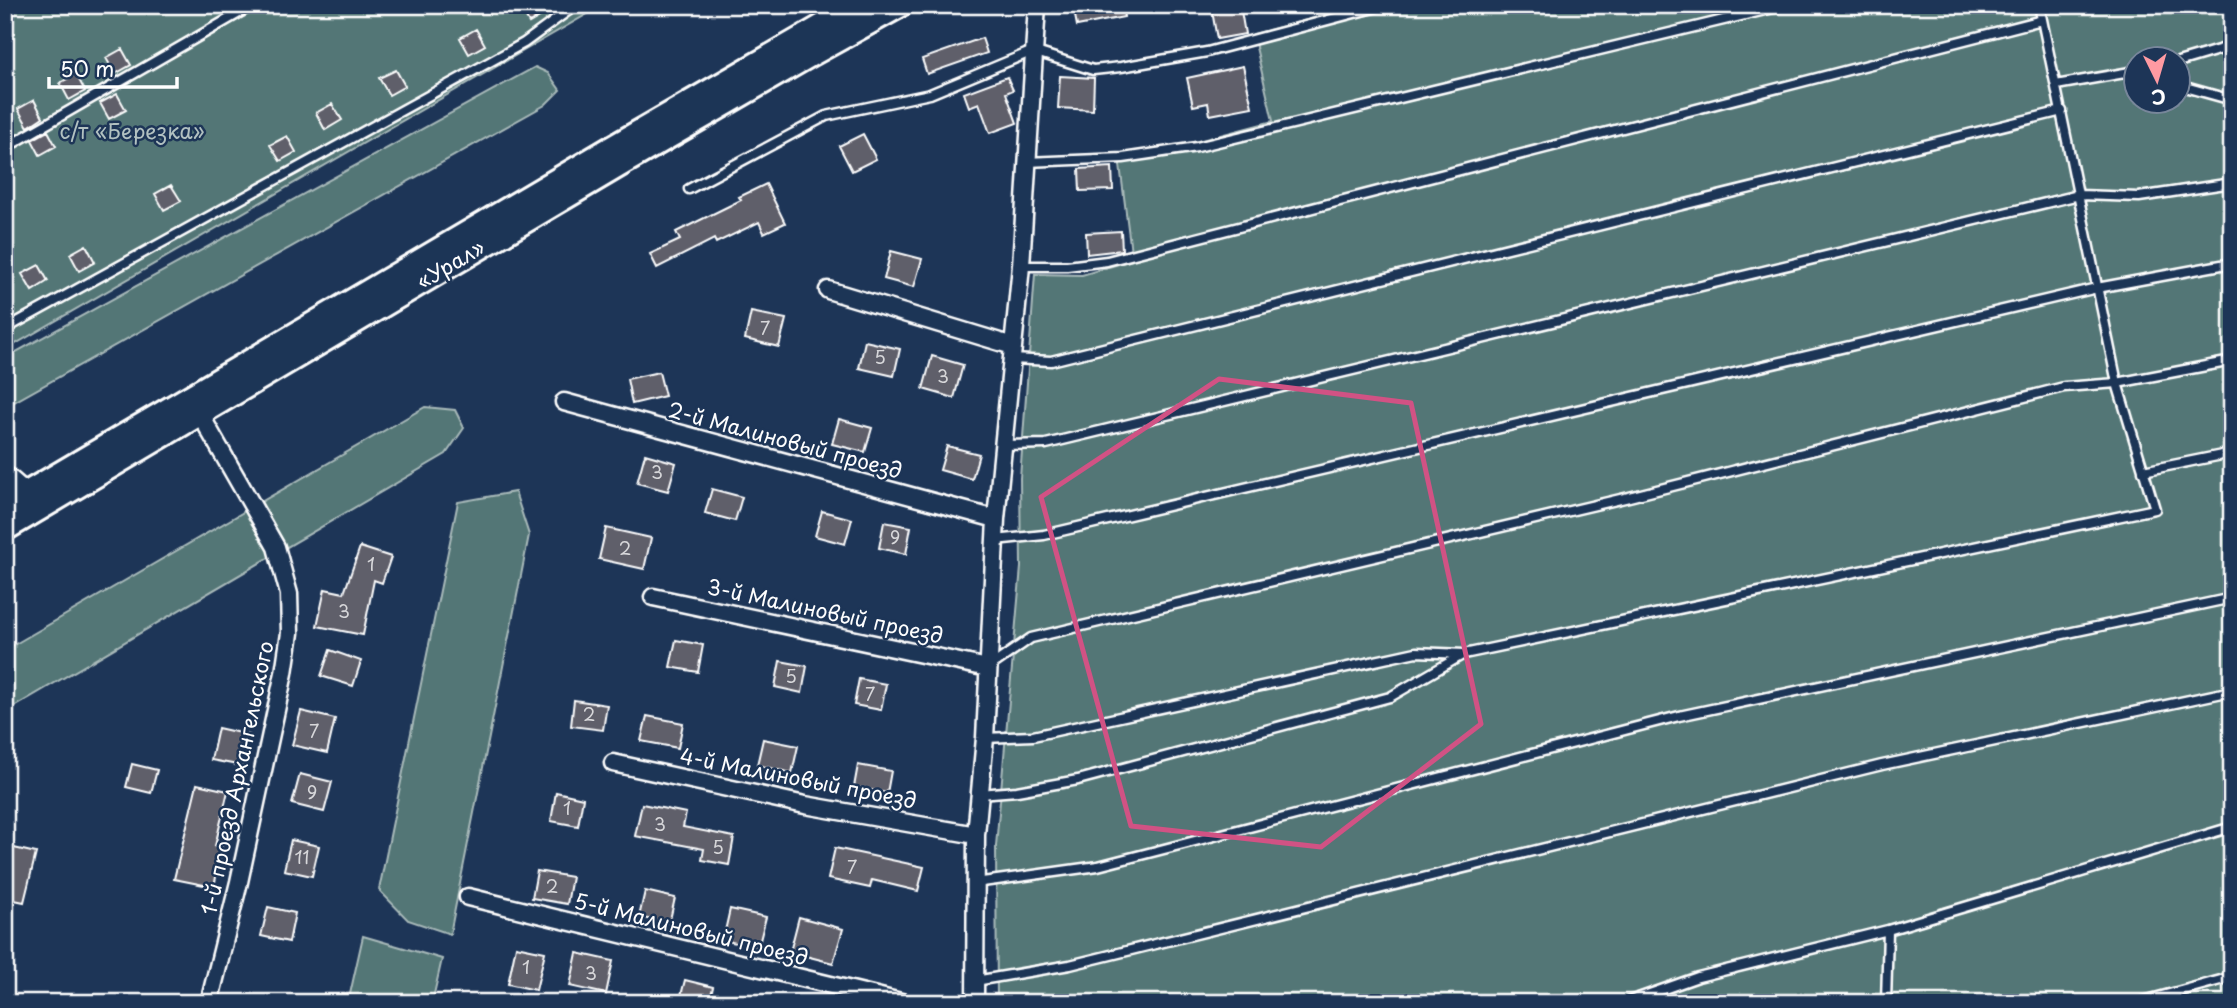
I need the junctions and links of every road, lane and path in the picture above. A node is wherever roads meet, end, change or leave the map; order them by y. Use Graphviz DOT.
graph roads {
  1 [pos="253,5"];
  2 [pos="576,5"];
  3 [pos="861,5"];
  4 [pos="899,5"];
  5 [pos="1037,5"];
  6 [pos="1385,5"];
  7 [pos="1786,5"];
  8 [pos="2039,5"];
  9 [pos="2042,20"];
  10 [pos="2232,46"];
  11 [pos="1033,51"];
  12 [pos="2192,58"];
  13 [pos="2122,73"];
  14 [pos="2056,85"];
  15 [pos="2192,89"];
  16 [pos="2232,100"];
  17 [pos="2062,111"];
  18 [pos="5,148"];
  19 [pos="1026,162"];
  20 [pos="2232,183"];
  21 [pos="689,189"];
  22 [pos="2079,195"];
  23 [pos="2232,263"];
  24 [pos="1021,266"];
  25 [pos="2097,288"];
  26 [pos="828,290"];
  27 [pos="5,329"];
  28 [pos="1013,352"];
  29 [pos="2232,361"];
  30 [pos="2116,383"];
  31 [pos="564,402"];
  32 [pos="200,414"];
  33 [pos="1003,445"];
  34 [pos="2232,453"];
  35 [pos="2143,471"];
  36 [pos="5,474"];
  37 [pos="28,494"];
  38 [pos="5,507"];
  39 [pos="996,519"];
  40 [pos="5,528"];
  41 [pos="994,540"];
  42 [pos="653,597"];
  43 [pos="2232,598"];
  44 [pos="1464,654"];
  45 [pos="988,668"];
  46 [pos="2232,691"];
  47 [pos="985,738"];
  48 [pos="612,764"];
  49 [pos="979,794"];
  50 [pos="2232,827"];
  51 [pos="976,835"];
  52 [pos="975,883"];
  53 [pos="468,897"];
  54 [pos="1888,930"];
  55 [pos="2232,978"];
  56 [pos="975,981"];
  57 [pos="209,1003"];
  58 [pos="905,1003"];
  59 [pos="961,1003"];
  60 [pos="975,1003"];
  61 [pos="1624,1003"];
  62 [pos="1886,1003"];
  63 [pos="2136,1003"];
  1 -- 18 [label="lane"];
  2 -- 27 [label="lane"];
  3 -- 37 [label="highway, «Урал»"];
  4 -- 32 [label="highway, «Урал»"];
  5 -- 11 [label="street"];
  6 -- 11 [label="lane"];
  7 -- 19 [label="lane"];
  8 -- 9 [label="lane"];
  9 -- 14 [label="lane"];
  9 -- 24 [label="lane"];
  10 -- 12 [label="lane"];
  11 -- 19 [label="street"];
  11 -- 21 [label="lane"];
  13 -- 14 [label="lane"];
  14 -- 17 [label="lane"];
  15 -- 16 [label="lane"];
  17 -- 22 [label="lane"];
  17 -- 28 [label="lane"];
  19 -- 24 [label="street"];
  20 -- 22 [label="lane"];
  22 -- 25 [label="lane"];
  22 -- 33 [label="lane"];
  23 -- 25 [label="lane"];
  24 -- 28 [label="street"];
  25 -- 30 [label="lane"];
  25 -- 41 [label="lane"];
  26 -- 28 [label="street"];
  28 -- 33 [label="street"];
  29 -- 30 [label="lane"];
  30 -- 35 [label="lane"];
  30 -- 45 [label="lane"];
  31 -- 39 [label="street, 2-й Малиновый проезд"];
  32 -- 40 [label="highway, «Урал»"];
  32 -- 57 [label="street, 1-й проезд Архангельского"];
  33 -- 39 [label="street"];
  34 -- 35 [label="lane"];
  35 -- 44 [label="lane"];
  36 -- 37 [label="street"];
  37 -- 38 [label="highway, «Урал»"];
  39 -- 41 [label="street"];
  41 -- 45 [label="street"];
  42 -- 45 [label="street, 3-й Малиновый проезд"];
  43 -- 52 [label="lane"];
  44 -- 47 [label="lane"];
  44 -- 49 [label="lane"];
  45 -- 47 [label="street"];
  46 -- 56 [label="lane"];
  47 -- 49 [label="street"];
  48 -- 51 [label="street, 4-й Малиновый проезд"];
  49 -- 51 [label="street"];
  50 -- 54 [label="lane"];
  51 -- 52 [label="street"];
  52 -- 56 [label="street"];
  53 -- 58 [label="street, 5-й Малиновый проезд"];
  54 -- 61 [label="lane"];
  54 -- 62 [label="lane"];
  55 -- 63 [label="lane"];
  56 -- 59 [label="street"];
  56 -- 60 [label="street"];
}
